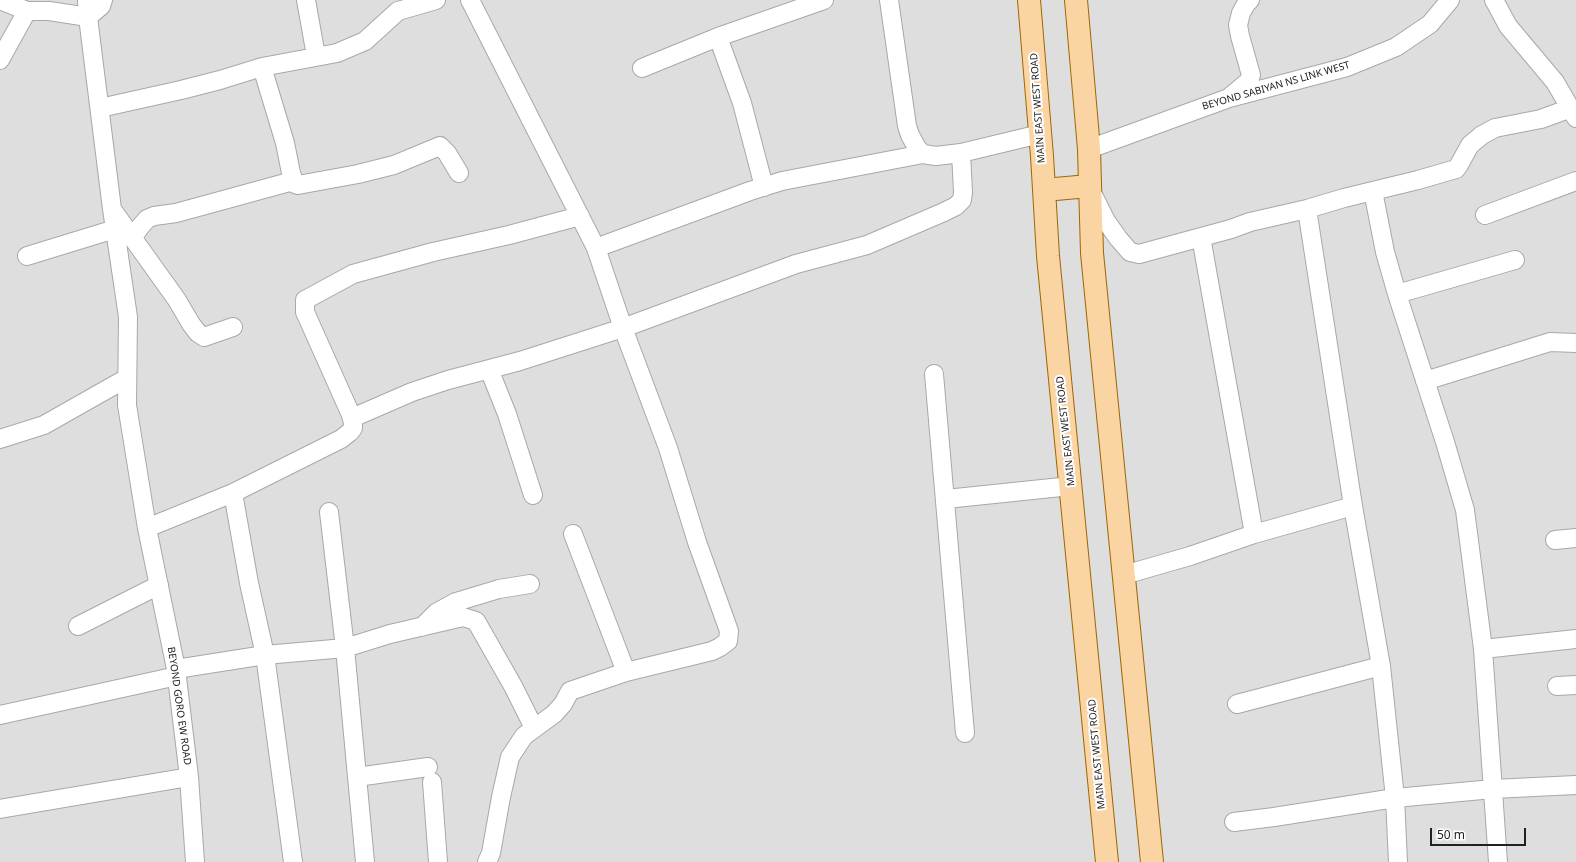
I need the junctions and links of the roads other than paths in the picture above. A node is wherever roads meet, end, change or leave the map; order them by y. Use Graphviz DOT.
graph roads {
  1 [pos="0,0"];
  2 [pos="103,0"];
  3 [pos="306,0"];
  4 [pos="436,0"];
  5 [pos="470,0"];
  6 [pos="824,0"];
  7 [pos="889,0"];
  8 [pos="1029,0"];
  9 [pos="1076,0"];
  10 [pos="1250,0"];
  11 [pos="1450,0"];
  12 [pos="1494,0"];
  13 [pos="88,9"];
  14 [pos="27,11"];
  15 [pos="718,37"];
  16 [pos="316,56"];
  17 [pos="0,60"];
  18 [pos="262,67"];
  19 [pos="642,68"];
  20 [pos="1229,98"];
  21 [pos="100,108"];
  22 [pos="1574,113"];
  23 [pos="1040,134"];
  24 [pos="1089,149"];
  25 [pos="961,153"];
  26 [pos="923,154"];
  27 [pos="459,173"];
  28 [pos="293,181"];
  29 [pos="1576,181"];
  30 [pos="1089,186"];
  31 [pos="764,187"];
  32 [pos="1044,190"];
  33 [pos="1373,191"];
  34 [pos="112,209"];
  35 [pos="1307,209"];
  36 [pos="1485,215"];
  37 [pos="580,216"];
  38 [pos="115,229"];
  39 [pos="133,237"];
  40 [pos="1201,237"];
  41 [pos="596,248"];
  42 [pos="27,256"];
  43 [pos="1515,260"];
  44 [pos="1397,294"];
  45 [pos="232,327"];
  46 [pos="623,328"];
  47 [pos="1576,344"];
  48 [pos="489,369"];
  49 [pos="934,374"];
  50 [pos="127,378"];
  51 [pos="1425,381"];
  52 [pos="352,418"];
  53 [pos="0,439"];
  54 [pos="1071,486"];
  55 [pos="233,493"];
  56 [pos="533,495"];
  57 [pos="946,499"];
  58 [pos="1353,506"];
  59 [pos="329,512"];
  60 [pos="147,528"];
  61 [pos="573,534"];
  62 [pos="1254,534"];
  63 [pos="1576,538"];
  64 [pos="1555,540"];
  65 [pos="1124,575"];
  66 [pos="530,584"];
  67 [pos="159,585"];
  68 [pos="78,626"];
  69 [pos="422,628"];
  70 [pos="1576,639"];
  71 [pos="345,648"];
  72 [pos="1483,650"];
  73 [pos="265,655"];
  74 [pos="1381,666"];
  75 [pos="176,672"];
  76 [pos="626,672"];
  77 [pos="1576,685"];
  78 [pos="1557,686"];
  79 [pos="1237,704"];
  80 [pos="0,715"];
  81 [pos="534,728"];
  82 [pos="965,733"];
  83 [pos="357,776"];
  84 [pos="189,777"];
  85 [pos="1576,785"];
  86 [pos="1493,789"];
  87 [pos="1395,798"];
  88 [pos="0,809"];
  89 [pos="1234,822"];
  90 [pos="195,862"];
  91 [pos="293,862"];
  92 [pos="365,862"];
  93 [pos="438,862"];
  94 [pos="487,862"];
  95 [pos="1107,862"];
  96 [pos="1152,862"];
  97 [pos="1398,862"];
  98 [pos="1498,862"];
  1 -- 14 [label="street"];
  2 -- 13 [label="street"];
  3 -- 16 [label="street"];
  4 -- 16 [label="street"];
  5 -- 37 [label="street"];
  6 -- 15 [label="street"];
  7 -- 26 [label="street"];
  8 -- 23 [label="main road, MAIN EAST WEST ROAD"];
  9 -- 24 [label="main road"];
  10 -- 20 [label="street"];
  11 -- 20 [label="street, BEYOND SABIYAN NS LINK WEST"];
  12 -- 22 [label="street"];
  13 -- 14 [label="street"];
  13 -- 21 [label="street, BEYOND GORO EW ROAD"];
  14 -- 17 [label="street"];
  15 -- 19 [label="street"];
  15 -- 31 [label="street"];
  16 -- 18 [label="street"];
  18 -- 21 [label="street"];
  18 -- 28 [label="street"];
  20 -- 24 [label="street, BEYOND SABIYAN NS LINK WEST"];
  21 -- 34 [label="street, BEYOND GORO EW ROAD"];
  22 -- 33 [label="street"];
  23 -- 25 [label="street"];
  23 -- 32 [label="main road, MAIN EAST WEST ROAD"];
  24 -- 30 [label="main road"];
  25 -- 26 [label="street"];
  25 -- 46 [label="street"];
  26 -- 31 [label="street"];
  27 -- 28 [label="street"];
  28 -- 39 [label="street"];
  29 -- 36 [label="street"];
  30 -- 32 [label="main road"];
  30 -- 40 [label="street"];
  30 -- 65 [label="main road"];
  31 -- 41 [label="street"];
  32 -- 54 [label="main road, MAIN EAST WEST ROAD"];
  33 -- 35 [label="street"];
  33 -- 44 [label="street"];
  34 -- 38 [label="street, BEYOND GORO EW ROAD"];
  34 -- 39 [label="street"];
  35 -- 40 [label="street"];
  35 -- 58 [label="street"];
  37 -- 41 [label="street"];
  37 -- 52 [label="street"];
  38 -- 42 [label="street"];
  38 -- 50 [label="street, BEYOND GORO EW ROAD"];
  39 -- 45 [label="street"];
  40 -- 62 [label="street"];
  41 -- 46 [label="street"];
  43 -- 44 [label="street"];
  44 -- 51 [label="street"];
  46 -- 48 [label="street"];
  46 -- 76 [label="street"];
  47 -- 51 [label="street"];
  48 -- 52 [label="street"];
  48 -- 56 [label="street"];
  49 -- 57 [label="street"];
  50 -- 53 [label="street"];
  50 -- 60 [label="street, BEYOND GORO EW ROAD"];
  51 -- 72 [label="street"];
  52 -- 55 [label="street"];
  54 -- 57 [label="street"];
  54 -- 95 [label="main road, MAIN EAST WEST ROAD"];
  55 -- 60 [label="street"];
  55 -- 73 [label="street"];
  57 -- 82 [label="street"];
  58 -- 62 [label="street"];
  58 -- 74 [label="street"];
  59 -- 71 [label="street"];
  60 -- 67 [label="street, BEYOND GORO EW ROAD"];
  61 -- 76 [label="street"];
  62 -- 65 [label="street"];
  63 -- 64 [label="street"];
  65 -- 96 [label="main road"];
  66 -- 69 [label="street"];
  67 -- 68 [label="street"];
  67 -- 75 [label="street, BEYOND GORO EW ROAD"];
  69 -- 71 [label="street"];
  69 -- 81 [label="street"];
  70 -- 72 [label="street"];
  71 -- 73 [label="street"];
  71 -- 83 [label="street"];
  72 -- 86 [label="street"];
  73 -- 75 [label="street"];
  73 -- 91 [label="street"];
  74 -- 79 [label="street"];
  74 -- 87 [label="street"];
  75 -- 80 [label="street"];
  75 -- 84 [label="street, BEYOND GORO EW ROAD"];
  76 -- 81 [label="street"];
  77 -- 78 [label="street"];
  81 -- 94 [label="street"];
  83 -- 92 [label="street"];
  83 -- 93 [label="street"];
  84 -- 88 [label="street"];
  84 -- 90 [label="street, BEYOND GORO EW ROAD"];
  85 -- 86 [label="street"];
  86 -- 87 [label="street"];
  86 -- 98 [label="street"];
  87 -- 89 [label="street"];
  87 -- 97 [label="street"];
}
